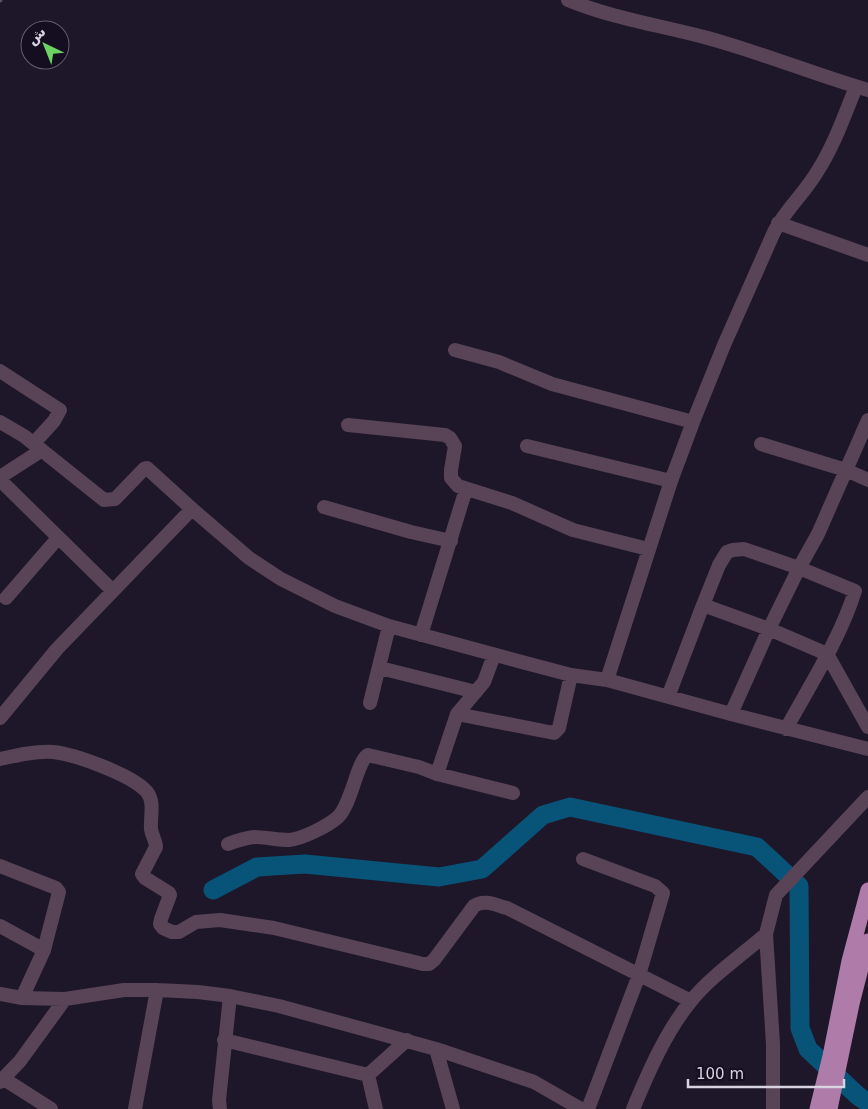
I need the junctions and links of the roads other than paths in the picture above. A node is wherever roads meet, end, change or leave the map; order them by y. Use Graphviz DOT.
graph roads {
  1 [pos="568,0"];
  2 [pos="862,89"];
  3 [pos="778,224"];
  4 [pos="868,255"];
  5 [pos="455,350"];
  6 [pos="0,371"];
  7 [pos="868,420"];
  8 [pos="0,422"];
  9 [pos="693,422"];
  10 [pos="348,425"];
  11 [pos="761,444"];
  12 [pos="527,446"];
  13 [pos="38,447"];
  14 [pos="847,470"];
  15 [pos="2,474"];
  16 [pos="868,480"];
  17 [pos="670,481"];
  18 [pos="466,490"];
  19 [pos="324,507"];
  20 [pos="192,509"];
  21 [pos="58,538"];
  22 [pos="451,542"];
  23 [pos="648,549"];
  24 [pos="799,568"];
  25 [pos="112,590"];
  26 [pos="6,598"];
  27 [pos="703,605"];
  28 [pos="389,626"];
  29 [pos="769,629"];
  30 [pos="421,635"];
  31 [pos="827,654"];
  32 [pos="494,655"];
  33 [pos="380,668"];
  34 [pos="571,675"];
  35 [pos="607,680"];
  36 [pos="476,692"];
  37 [pos="668,697"];
  38 [pos="370,703"];
  39 [pos="458,714"];
  40 [pos="731,714"];
  41 [pos="0,718"];
  42 [pos="867,721"];
  43 [pos="786,729"];
  44 [pos="868,749"];
  45 [pos="0,759"];
  46 [pos="437,774"];
  47 [pos="513,793"];
  48 [pos="868,798"];
  49 [pos="228,844"];
  50 [pos="583,859"];
  51 [pos="0,866"];
  52 [pos="868,890"];
  53 [pos="0,926"];
  54 [pos="766,934"];
  55 [pos="868,940"];
  56 [pos="44,950"];
  57 [pos="639,975"];
  58 [pos="157,990"];
  59 [pos="0,994"];
  60 [pos="230,996"];
  61 [pos="22,998"];
  62 [pos="65,999"];
  63 [pos="691,1001"];
  64 [pos="224,1040"];
  65 [pos="407,1040"];
  66 [pos="436,1049"];
  67 [pos="368,1074"];
  68 [pos="2,1081"];
  69 [pos="818,1102"];
  70 [pos="52,1109"];
  71 [pos="135,1109"];
  72 [pos="220,1109"];
  73 [pos="376,1109"];
  74 [pos="453,1109"];
  75 [pos="581,1109"];
  76 [pos="588,1109"];
  77 [pos="633,1109"];
  78 [pos="773,1109"];
  79 [pos="830,1109"];
  1 -- 2 [label="street"];
  2 -- 3 [label="street"];
  3 -- 4 [label="street"];
  3 -- 9 [label="street"];
  5 -- 9 [label="street"];
  6 -- 13 [label="street"];
  7 -- 14 [label="street"];
  8 -- 13 [label="street"];
  9 -- 17 [label="street"];
  10 -- 18 [label="street"];
  11 -- 14 [label="street"];
  12 -- 17 [label="street"];
  13 -- 15 [label="street"];
  13 -- 20 [label="street"];
  14 -- 16 [label="street"];
  14 -- 24 [label="street"];
  15 -- 21 [label="street"];
  17 -- 23 [label="street"];
  18 -- 22 [label="street"];
  18 -- 23 [label="street"];
  19 -- 22 [label="street"];
  20 -- 25 [label="street"];
  20 -- 28 [label="street"];
  21 -- 25 [label="street"];
  21 -- 26 [label="street"];
  22 -- 30 [label="street"];
  23 -- 35 [label="street"];
  24 -- 27 [label="street"];
  24 -- 29 [label="street"];
  24 -- 31 [label="street"];
  25 -- 41 [label="street"];
  27 -- 29 [label="street"];
  27 -- 37 [label="street"];
  28 -- 30 [label="street"];
  28 -- 33 [label="street"];
  29 -- 31 [label="street"];
  29 -- 40 [label="street"];
  30 -- 32 [label="street"];
  31 -- 42 [label="street"];
  31 -- 43 [label="street"];
  32 -- 34 [label="street"];
  32 -- 36 [label="street"];
  33 -- 36 [label="street"];
  33 -- 38 [label="street"];
  34 -- 35 [label="street"];
  34 -- 39 [label="street"];
  35 -- 37 [label="street"];
  36 -- 39 [label="street"];
  37 -- 40 [label="street"];
  39 -- 46 [label="street"];
  40 -- 43 [label="street"];
  43 -- 44 [label="street"];
  45 -- 57 [label="street"];
  46 -- 47 [label="street"];
  46 -- 49 [label="street"];
  48 -- 54 [label="street"];
  50 -- 57 [label="street"];
  51 -- 56 [label="street"];
  52 -- 69 [label="highway"];
  53 -- 56 [label="street"];
  54 -- 63 [label="street"];
  54 -- 78 [label="street"];
  55 -- 79 [label="highway"];
  56 -- 61 [label="street"];
  57 -- 63 [label="street"];
  57 -- 76 [label="street"];
  58 -- 60 [label="street"];
  58 -- 62 [label="street"];
  58 -- 71 [label="street"];
  59 -- 61 [label="street"];
  60 -- 64 [label="street"];
  60 -- 65 [label="street"];
  61 -- 62 [label="street"];
  62 -- 68 [label="street"];
  63 -- 77 [label="street"];
  64 -- 67 [label="street"];
  64 -- 72 [label="street"];
  65 -- 66 [label="street"];
  65 -- 67 [label="street"];
  66 -- 74 [label="street"];
  66 -- 75 [label="street"];
  67 -- 73 [label="street"];
  68 -- 70 [label="street"];
}
